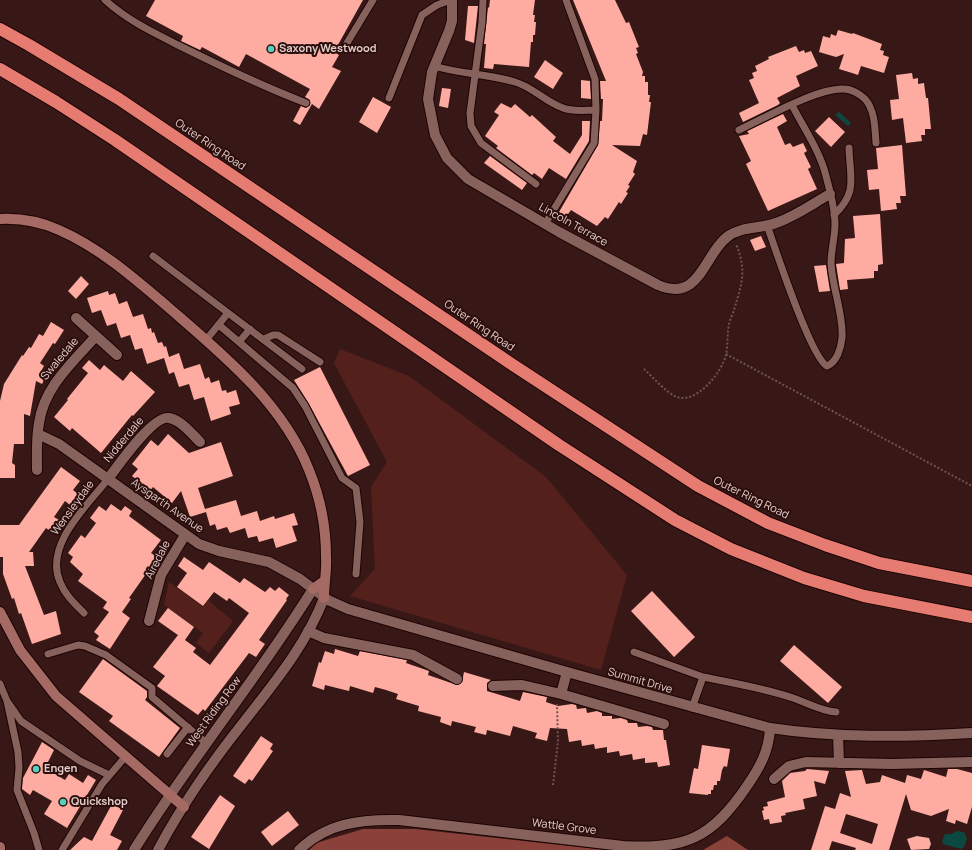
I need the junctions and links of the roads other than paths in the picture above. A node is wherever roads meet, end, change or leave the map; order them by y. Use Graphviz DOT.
graph roads {
  1 [pos="105,0"];
  2 [pos="373,0"];
  3 [pos="452,0"];
  4 [pos="482,0"];
  5 [pos="566,0"];
  6 [pos="0,29"];
  7 [pos="344,48"];
  8 [pos="434,66"];
  9 [pos="0,69"];
  10 [pos="475,74"];
  11 [pos="388,98"];
  12 [pos="306,103"];
  13 [pos="792,105"];
  14 [pos="596,110"];
  15 [pos="739,130"];
  16 [pos="876,143"];
  17 [pos="850,148"];
  18 [pos="536,184"];
  19 [pos="830,194"];
  20 [pos="834,215"];
  21 [pos="0,219"];
  22 [pos="545,224"];
  23 [pos="767,226"];
  24 [pos="153,256"];
  25 [pos="228,313"];
  26 [pos="76,318"];
  27 [pos="219,325"];
  28 [pos="250,329"];
  29 [pos="96,336"];
  30 [pos="264,339"];
  31 [pos="206,340"];
  32 [pos="239,342"];
  33 [pos="117,355"];
  34 [pos="320,362"];
  35 [pos="302,369"];
  36 [pos="38,434"];
  37 [pos="200,442"];
  38 [pos="37,470"];
  39 [pos="108,479"];
  40 [pos="185,535"];
  41 [pos="356,574"];
  42 [pos="324,581"];
  43 [pos="972,581"];
  44 [pos="313,589"];
  45 [pos="324,598"];
  46 [pos="0,612"];
  47 [pos="84,613"];
  48 [pos="972,617"];
  49 [pos="149,621"];
  50 [pos="308,632"];
  51 [pos="634,652"];
  52 [pos="48,654"];
  53 [pos="566,672"];
  54 [pos="703,677"];
  55 [pos="457,679"];
  56 [pos="0,684"];
  57 [pos="492,686"];
  58 [pos="561,694"];
  59 [pos="7,701"];
  60 [pos="692,708"];
  61 [pos="836,712"];
  62 [pos="664,724"];
  63 [pos="188,727"];
  64 [pos="770,728"];
  65 [pos="972,733"];
  66 [pos="838,735"];
  67 [pos="206,743"];
  68 [pos="220,753"];
  69 [pos="167,754"];
  70 [pos="126,756"];
  71 [pos="972,762"];
  72 [pos="839,763"];
  73 [pos="109,775"];
  74 [pos="774,779"];
  75 [pos="169,795"];
  76 [pos="184,807"];
  77 [pos="39,850"];
  78 [pos="62,850"];
  79 [pos="134,850"];
  80 [pos="158,850"];
  81 [pos="299,850"];
  1 -- 12 [label="lane"];
  2 -- 7 [label="lane"];
  3 -- 8 [label="street, Lincoln Terrace"];
  3 -- 11 [label="lane"];
  4 -- 10 [label="lane"];
  5 -- 14 [label="lane"];
  6 -- 43 [label="highway, Outer Ring Road"];
  8 -- 10 [label="lane"];
  8 -- 22 [label="street, Lincoln Terrace"];
  9 -- 48 [label="highway"];
  10 -- 14 [label="lane"];
  10 -- 18 [label="lane"];
  13 -- 15 [label="lane"];
  13 -- 16 [label="lane"];
  13 -- 19 [label="lane"];
  14 -- 22 [label="lane"];
  17 -- 20 [label="lane"];
  19 -- 20 [label="lane"];
  19 -- 23 [label="street, Lincoln Terrace"];
  20 -- 23 [label="lane"];
  21 -- 31 [label="main road"];
  22 -- 23 [label="street, Lincoln Terrace"];
  24 -- 25 [label="lane"];
  25 -- 27 [label="lane"];
  25 -- 28 [label="lane"];
  26 -- 29 [label="street, Swaledale"];
  27 -- 31 [label="lane"];
  27 -- 32 [label="lane"];
  28 -- 30 [label="lane"];
  28 -- 32 [label="lane"];
  29 -- 33 [label="street, Swaledale"];
  29 -- 36 [label="street, Swaledale"];
  30 -- 34 [label="lane"];
  30 -- 35 [label="lane"];
  31 -- 42 [label="main road"];
  32 -- 41 [label="lane"];
  36 -- 38 [label="street, Swaledale"];
  36 -- 39 [label="street, Aysgarth Avenue"];
  37 -- 39 [label="street, Nidderdale"];
  39 -- 40 [label="street, Aysgarth Avenue"];
  39 -- 47 [label="lane, Wensleydale"];
  40 -- 44 [label="street, Aysgarth Avenue"];
  40 -- 49 [label="street, Airedale"];
  42 -- 44 [label="main road"];
  42 -- 45 [label="main road"];
  44 -- 45 [label="street, Summit Drive"];
  44 -- 67 [label="street, West Riding Row"];
  45 -- 50 [label="street"];
  45 -- 53 [label="street, Summit Drive"];
  46 -- 70 [label="main road"];
  50 -- 55 [label="street"];
  50 -- 68 [label="street"];
  51 -- 54 [label="lane"];
  52 -- 63 [label="lane"];
  53 -- 58 [label="street"];
  53 -- 60 [label="street, Summit Drive"];
  54 -- 60 [label="lane"];
  54 -- 61 [label="lane"];
  56 -- 59 [label="lane"];
  57 -- 58 [label="street"];
  58 -- 62 [label="street"];
  59 -- 73 [label="lane"];
  59 -- 77 [label="lane"];
  60 -- 64 [label="street, Summit Drive"];
  63 -- 67 [label="lane"];
  63 -- 69 [label="lane"];
  64 -- 66 [label="street, Summit Drive"];
  64 -- 81 [label="street, Wattle Grove"];
  65 -- 66 [label="street, Summit Drive"];
  66 -- 72 [label="street"];
  67 -- 68 [label="street"];
  67 -- 75 [label="street, West Riding Row"];
  68 -- 76 [label="street"];
  70 -- 73 [label="lane"];
  70 -- 75 [label="main road"];
  71 -- 72 [label="street"];
  72 -- 74 [label="street"];
  73 -- 78 [label="lane"];
  75 -- 76 [label="main road"];
  75 -- 79 [label="street, West Riding Row"];
  76 -- 80 [label="street"];
}
